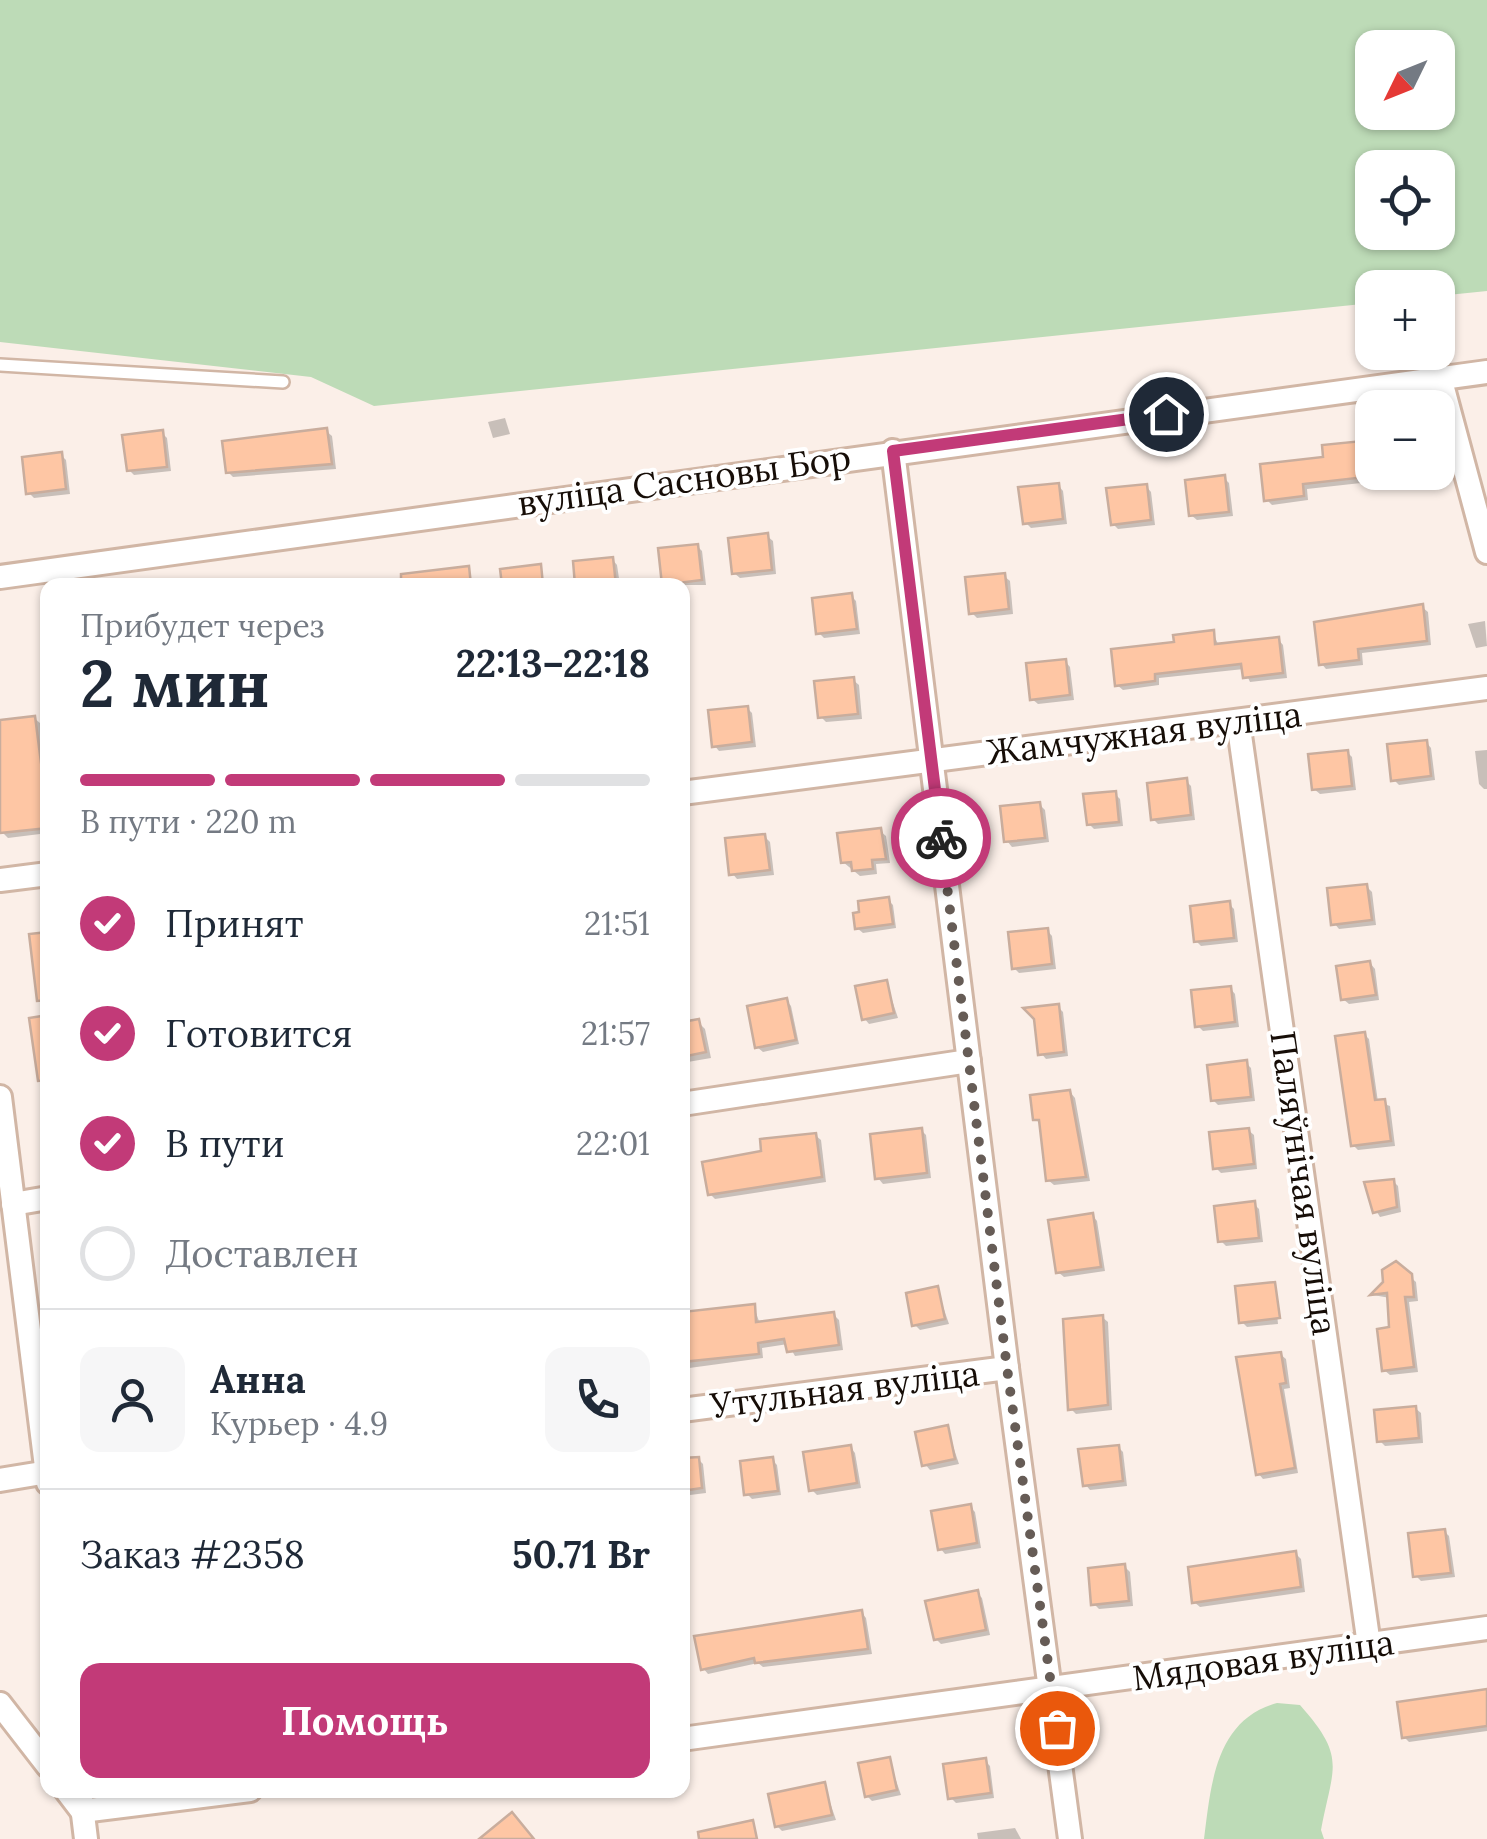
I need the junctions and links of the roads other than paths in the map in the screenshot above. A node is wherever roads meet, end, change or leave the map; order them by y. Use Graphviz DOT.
graph roads {
  1 [pos="0,365"];
  2 [pos="1487,372"];
  3 [pos="1440,377"];
  4 [pos="283,382"];
  5 [pos="893,451"];
  6 [pos="1487,552"];
  7 [pos="0,577"];
  8 [pos="1487,688"];
  9 [pos="1238,721"];
  10 [pos="932,761"];
  11 [pos="690,792"];
  12 [pos="40,875"];
  13 [pos="0,880"];
  14 [pos="969,1061"];
  15 [pos="0,1097"];
  16 [pos="690,1103"];
  17 [pos="40,1199"];
  18 [pos="13,1204"];
  19 [pos="1007,1368"];
  20 [pos="690,1409"];
  21 [pos="40,1417"];
  22 [pos="40,1473"];
  23 [pos="0,1480"];
  24 [pos="1487,1628"];
  25 [pos="1369,1645"];
  26 [pos="1052,1691"];
  27 [pos="0,1704"];
  28 [pos="690,1738"];
  29 [pos="40,1756"];
  30 [pos="115,1798"];
  31 [pos="81,1800"];
  32 [pos="86,1839"];
  33 [pos="1070,1839"];
  1 -- 4 [label="lane"];
  2 -- 3 [label="street, вуліца Сасновы Бор"];
  3 -- 5 [label="street, вуліца Сасновы Бор"];
  3 -- 6 [label="street"];
  5 -- 7 [label="street, вуліца Сасновы Бор"];
  5 -- 10 [label="street"];
  8 -- 9 [label="street, Жамчужная вуліца"];
  9 -- 10 [label="street, Жамчужная вуліца"];
  9 -- 25 [label="street, Паляўнічая вуліца"];
  10 -- 11 [label="street, Жамчужная вуліца"];
  10 -- 14 [label="street"];
  12 -- 13 [label="street"];
  14 -- 16 [label="street"];
  14 -- 19 [label="street"];
  15 -- 18 [label="street"];
  17 -- 18 [label="street"];
  18 -- 21 [label="street"];
  19 -- 20 [label="street, Утульная вуліца"];
  19 -- 26 [label="street"];
  22 -- 23 [label="street"];
  24 -- 25 [label="street, Мядовая вуліца"];
  25 -- 26 [label="street, Мядовая вуліца"];
  26 -- 28 [label="street, Мядовая вуліца"];
  26 -- 33 [label="street"];
  27 -- 29 [label="street"];
  30 -- 31 [label="street"];
  31 -- 32 [label="street"];
}
